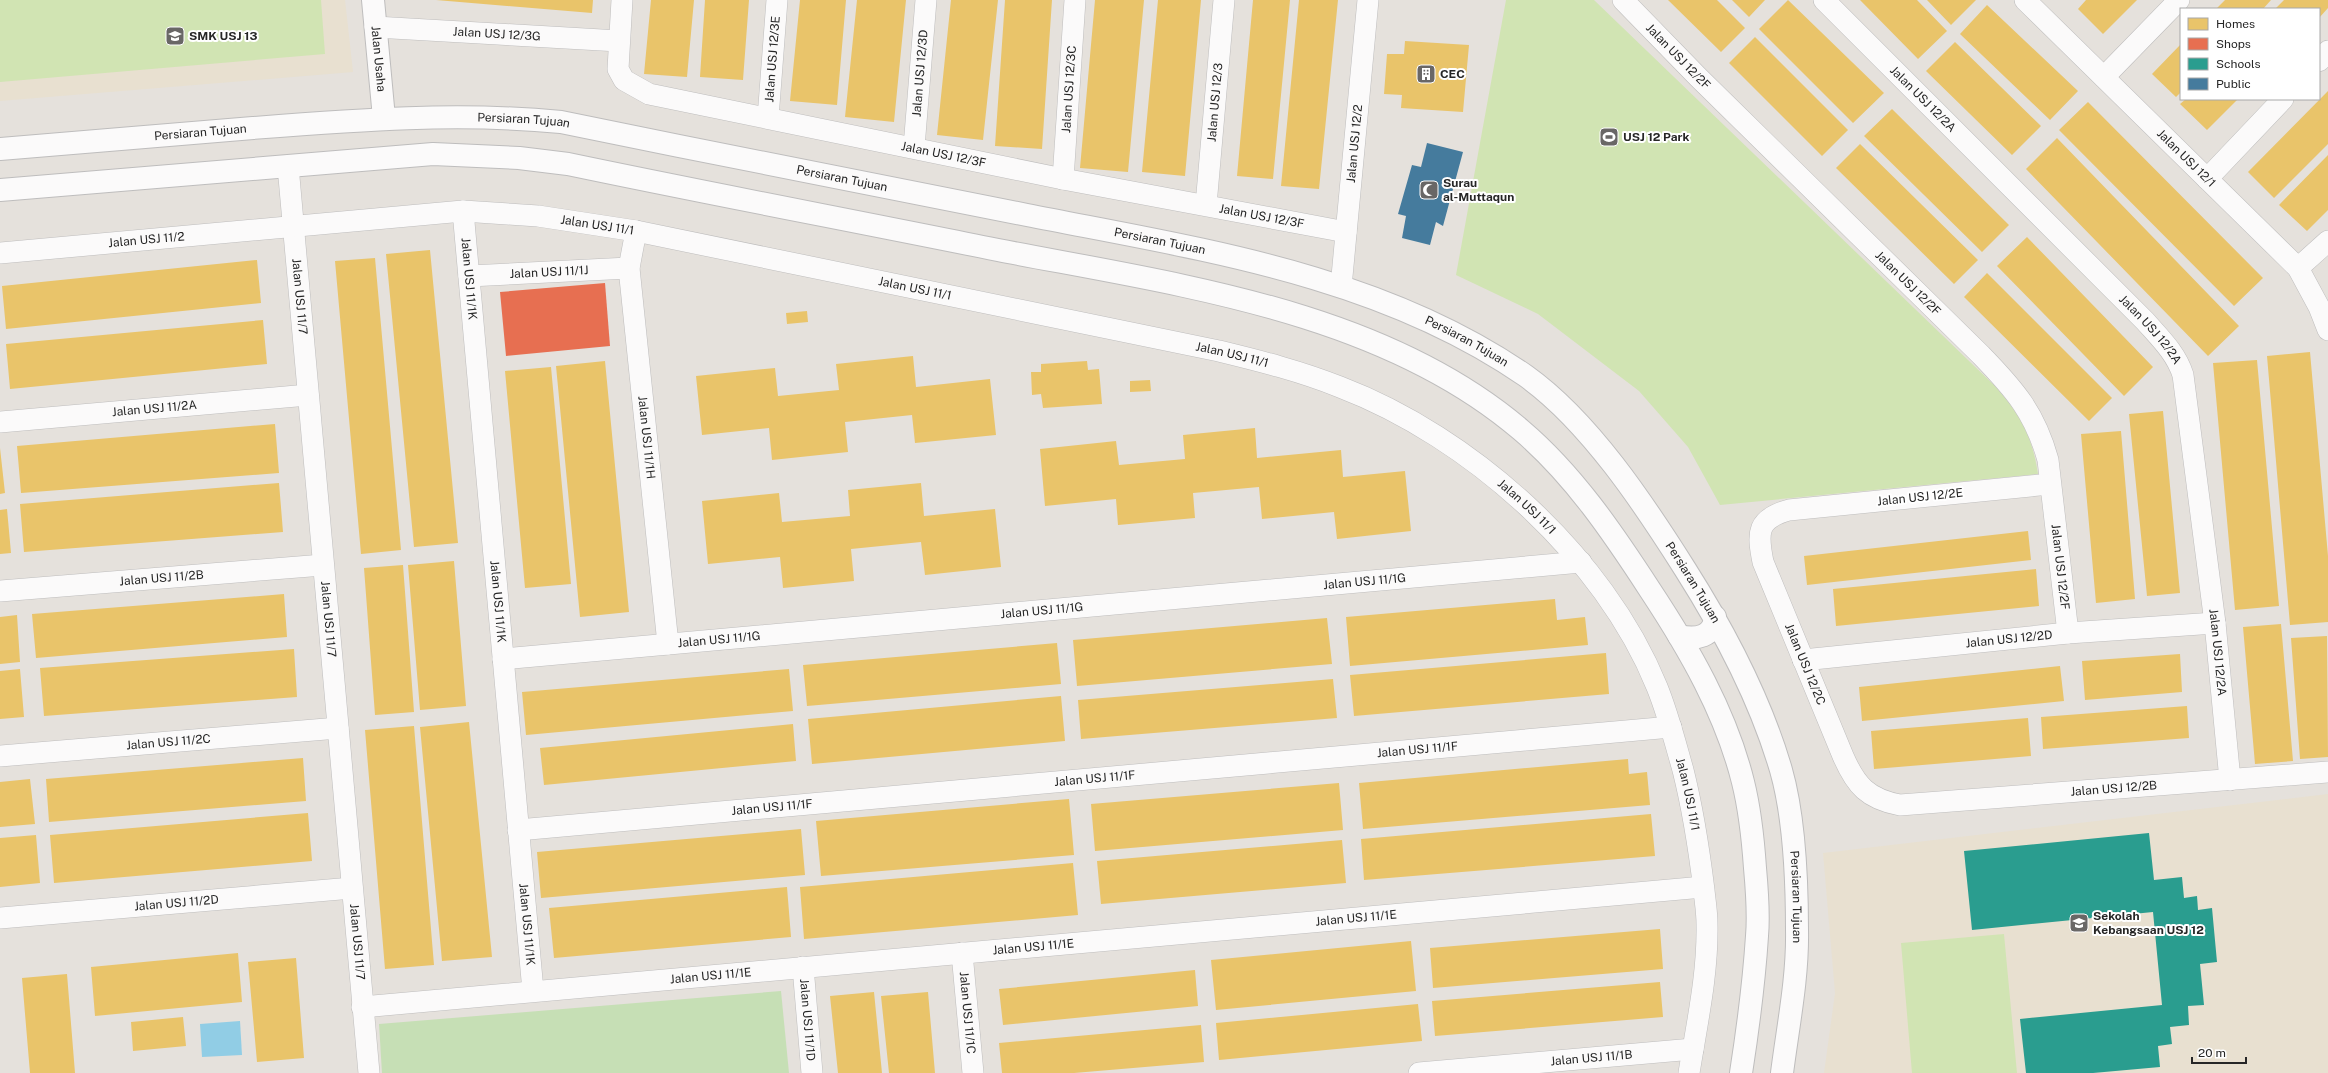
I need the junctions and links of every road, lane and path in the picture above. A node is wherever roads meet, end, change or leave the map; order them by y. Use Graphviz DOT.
graph roads {
  1 [pos="373,0"];
  2 [pos="622,0"];
  3 [pos="778,0"];
  4 [pos="926,0"];
  5 [pos="1075,0"];
  6 [pos="1224,0"];
  7 [pos="1368,0"];
  8 [pos="1623,0"];
  9 [pos="1824,0"];
  10 [pos="2026,0"];
  11 [pos="2179,0"];
  12 [pos="376,27"];
  13 [pos="619,41"];
  14 [pos="2328,52"];
  15 [pos="2320,60"];
  16 [pos="2104,77"];
  17 [pos="2282,100"];
  18 [pos="384,118"];
  19 [pos="768,118"];
  20 [pos="914,148"];
  21 [pos="0,149"];
  22 [pos="288,166"];
  23 [pos="1062,179"];
  24 [pos="2207,179"];
  25 [pos="0,190"];
  26 [pos="1206,204"];
  27 [pos="463,211"];
  28 [pos="293,228"];
  29 [pos="636,231"];
  30 [pos="1346,232"];
  31 [pos="2328,241"];
  32 [pos="0,253"];
  33 [pos="629,268"];
  34 [pos="2298,268"];
  35 [pos="469,276"];
  36 [pos="1341,287"];
  37 [pos="2328,330"];
  38 [pos="308,395"];
  39 [pos="0,422"];
  40 [pos="2050,484"];
  41 [pos="1789,510"];
  42 [pos="1581,562"];
  43 [pos="323,565"];
  44 [pos="0,591"];
  45 [pos="1715,617"];
  46 [pos="2215,623"];
  47 [pos="2068,633"];
  48 [pos="1680,636"];
  49 [pos="668,644"];
  50 [pos="503,659"];
  51 [pos="1803,660"];
  52 [pos="1671,727"];
  53 [pos="338,728"];
  54 [pos="0,756"];
  55 [pos="2328,772"];
  56 [pos="2230,780"];
  57 [pos="1900,805"];
  58 [pos="518,830"];
  59 [pos="1703,887"];
  60 [pos="352,888"];
  61 [pos="0,918"];
  62 [pos="962,953"];
  63 [pos="803,968"];
  64 [pos="532,991"];
  65 [pos="362,1007"];
  66 [pos="1693,1049"];
  67 [pos="369,1073"];
  68 [pos="812,1073"];
  69 [pos="973,1073"];
  70 [pos="1419,1073"];
  71 [pos="1689,1073"];
  72 [pos="1741,1073"];
  73 [pos="1782,1073"];
  1 -- 12 [label="main road, Jalan Usaha"];
  2 -- 13 [label="street, Jalan USJ 12/3F"];
  3 -- 19 [label="street, Jalan USJ 12/3E"];
  4 -- 20 [label="street, Jalan USJ 12/3D"];
  5 -- 23 [label="street, Jalan USJ 12/3C"];
  6 -- 26 [label="street, Jalan USJ 12/3"];
  7 -- 30 [label="street, Jalan USJ 12/2"];
  8 -- 40 [label="street, Jalan USJ 12/2F"];
  9 -- 46 [label="street, Jalan USJ 12/2A"];
  10 -- 16 [label="street, Jalan USJ 12/1"];
  11 -- 16 [label="street"];
  12 -- 13 [label="street, Jalan USJ 12/3G"];
  12 -- 18 [label="main road, Jalan Usaha"];
  13 -- 19 [label="street, Jalan USJ 12/3F"];
  14 -- 15 [label="street"];
  16 -- 24 [label="street, Jalan USJ 12/1"];
  17 -- 24 [label="street"];
  18 -- 21 [label="main road, Persiaran Tujuan"];
  18 -- 36 [label="main road, Persiaran Tujuan"];
  19 -- 20 [label="street, Jalan USJ 12/3F"];
  20 -- 23 [label="street, Jalan USJ 12/3F"];
  22 -- 25 [label="main road"];
  22 -- 28 [label="street, Jalan USJ 11/7"];
  22 -- 48 [label="main road"];
  23 -- 26 [label="street, Jalan USJ 12/3F"];
  24 -- 34 [label="street, Jalan USJ 12/1"];
  26 -- 30 [label="street, Jalan USJ 12/3F"];
  27 -- 28 [label="street, Jalan USJ 11/1"];
  27 -- 29 [label="street, Jalan USJ 11/1"];
  27 -- 35 [label="street, Jalan USJ 11/1K"];
  28 -- 32 [label="street, Jalan USJ 11/2"];
  28 -- 38 [label="street, Jalan USJ 11/7"];
  29 -- 33 [label="street, Jalan USJ 11/1H"];
  29 -- 42 [label="street, Jalan USJ 11/1"];
  30 -- 36 [label="street, Jalan USJ 12/2"];
  31 -- 34 [label="street"];
  33 -- 35 [label="street, Jalan USJ 11/1J"];
  33 -- 49 [label="street, Jalan USJ 11/1H"];
  34 -- 37 [label="street, Jalan USJ 12/1"];
  35 -- 50 [label="street, Jalan USJ 11/1K"];
  36 -- 45 [label="main road, Persiaran Tujuan"];
  38 -- 39 [label="street, Jalan USJ 11/2A"];
  38 -- 43 [label="street, Jalan USJ 11/7"];
  40 -- 41 [label="street, Jalan USJ 12/2E"];
  40 -- 47 [label="street, Jalan USJ 12/2F"];
  41 -- 51 [label="street, Jalan USJ 12/2C"];
  42 -- 49 [label="street, Jalan USJ 11/1G"];
  42 -- 52 [label="street, Jalan USJ 11/1"];
  43 -- 44 [label="street, Jalan USJ 11/2B"];
  43 -- 53 [label="street, Jalan USJ 11/7"];
  45 -- 48 [label="main road"];
  45 -- 73 [label="main road, Persiaran Tujuan"];
  46 -- 47 [label="street, Jalan USJ 12/2D"];
  46 -- 56 [label="street, Jalan USJ 12/2A"];
  47 -- 51 [label="street, Jalan USJ 12/2D"];
  48 -- 72 [label="main road"];
  49 -- 50 [label="street, Jalan USJ 11/1G"];
  50 -- 58 [label="street, Jalan USJ 11/1K"];
  51 -- 57 [label="street, Jalan USJ 12/2C"];
  52 -- 58 [label="street, Jalan USJ 11/1F"];
  52 -- 59 [label="street, Jalan USJ 11/1"];
  53 -- 54 [label="street, Jalan USJ 11/2C"];
  53 -- 60 [label="street, Jalan USJ 11/7"];
  55 -- 56 [label="street, Jalan USJ 12/2B"];
  56 -- 57 [label="street, Jalan USJ 12/2B"];
  58 -- 64 [label="street, Jalan USJ 11/1K"];
  59 -- 62 [label="street, Jalan USJ 11/1E"];
  59 -- 66 [label="street, Jalan USJ 11/1"];
  60 -- 61 [label="street, Jalan USJ 11/2D"];
  60 -- 65 [label="street, Jalan USJ 11/7"];
  62 -- 63 [label="street, Jalan USJ 11/1E"];
  62 -- 69 [label="street, Jalan USJ 11/1C"];
  63 -- 64 [label="street, Jalan USJ 11/1E"];
  63 -- 68 [label="street, Jalan USJ 11/1D"];
  64 -- 65 [label="street, Jalan USJ 11/1E"];
  65 -- 67 [label="street, Jalan USJ 11/7"];
  66 -- 70 [label="street, Jalan USJ 11/1B"];
  66 -- 71 [label="street, Jalan USJ 11/1"];
}
